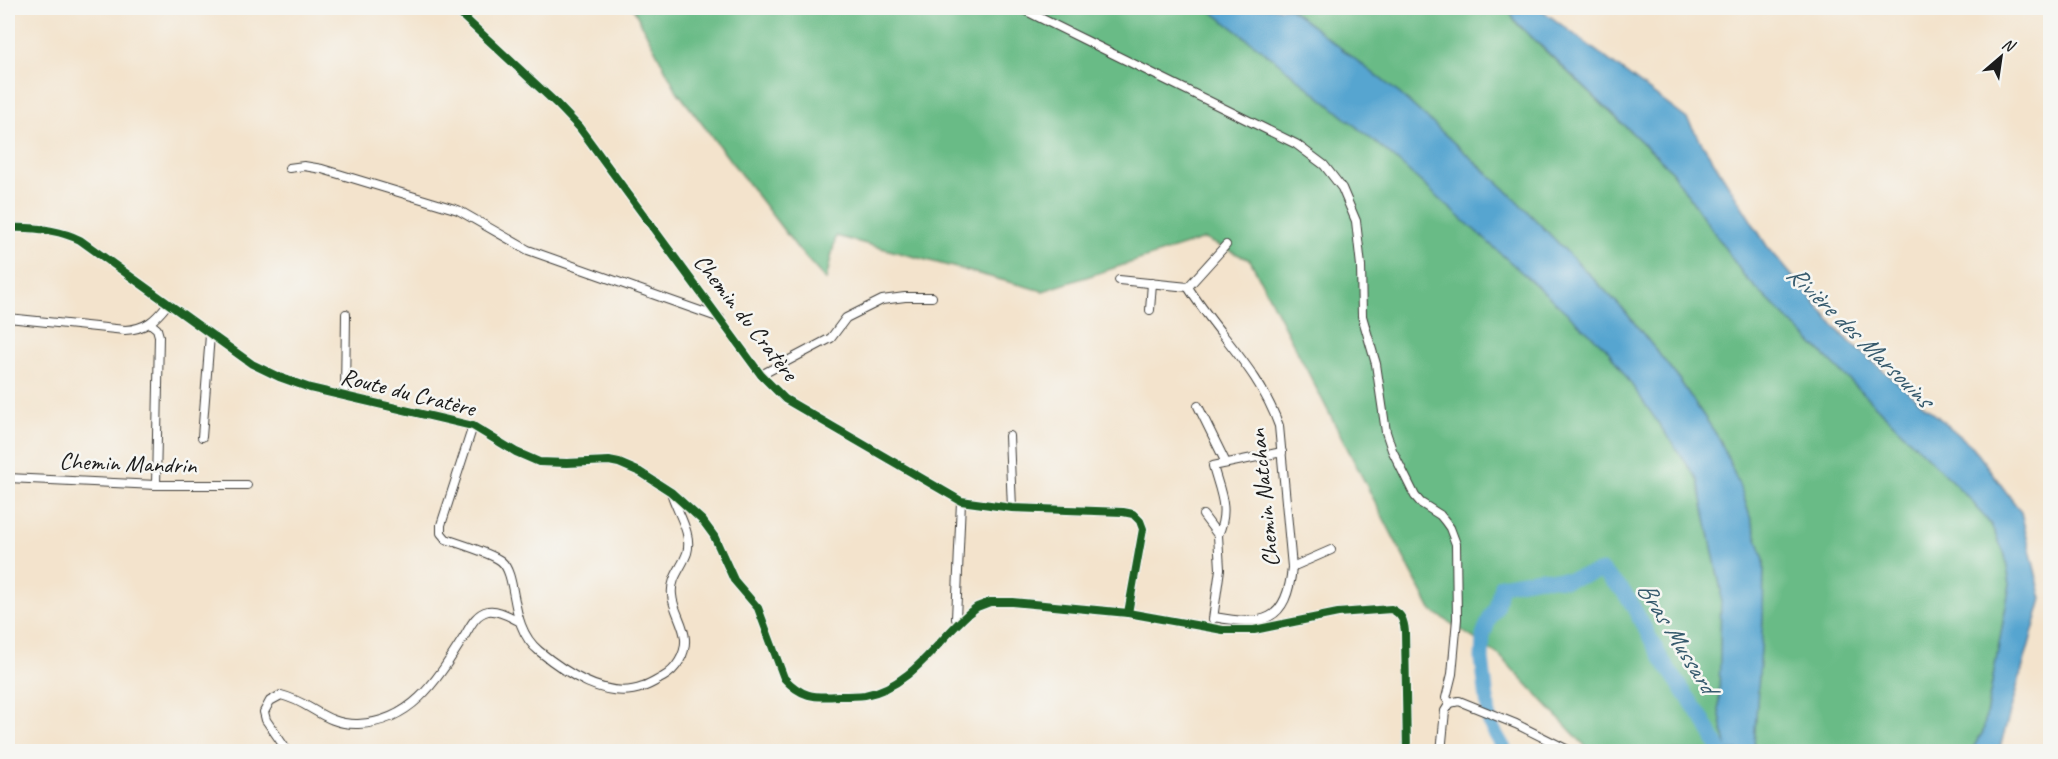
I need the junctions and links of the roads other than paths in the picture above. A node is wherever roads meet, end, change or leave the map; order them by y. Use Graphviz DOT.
graph roads {
  1 [pos="454,8"];
  2 [pos="1020,8"];
  3 [pos="289,168"];
  4 [pos="8,228"];
  5 [pos="1226,245"];
  6 [pos="1119,280"];
  7 [pos="1152,283"];
  8 [pos="1188,287"];
  9 [pos="932,297"];
  10 [pos="167,305"];
  11 [pos="1150,310"];
  12 [pos="346,314"];
  13 [pos="8,318"];
  14 [pos="720,318"];
  15 [pos="151,324"];
  16 [pos="210,334"];
  17 [pos="761,375"];
  18 [pos="345,396"];
  19 [pos="1198,406"];
  20 [pos="473,426"];
  21 [pos="1009,436"];
  22 [pos="202,437"];
  23 [pos="1282,452"];
  24 [pos="1226,463"];
  25 [pos="8,478"];
  26 [pos="156,485"];
  27 [pos="247,485"];
  28 [pos="671,492"];
  29 [pos="961,501"];
  30 [pos="1012,508"];
  31 [pos="1203,515"];
  32 [pos="1218,535"];
  33 [pos="1331,550"];
  34 [pos="1292,567"];
  35 [pos="1128,613"];
  36 [pos="1214,617"];
  37 [pos="519,621"];
  38 [pos="959,622"];
  39 [pos="1212,628"];
  40 [pos="1450,703"];
  41 [pos="1571,751"];
  42 [pos="288,752"];
  43 [pos="1407,752"];
  44 [pos="1441,752"];
  1 -- 14 [label="street, Chemin du Cratère"];
  2 -- 40 [label="street"];
  3 -- 14 [label="street"];
  4 -- 10 [label="street, Route du Cratère"];
  5 -- 8 [label="street"];
  6 -- 7 [label="street"];
  7 -- 8 [label="street"];
  7 -- 11 [label="street"];
  8 -- 23 [label="street, Chemin Natchan"];
  9 -- 17 [label="street"];
  10 -- 15 [label="street"];
  10 -- 16 [label="street, Route du Cratère"];
  12 -- 18 [label="street"];
  13 -- 15 [label="street"];
  14 -- 17 [label="street, Chemin du Cratère"];
  15 -- 26 [label="street"];
  16 -- 18 [label="street, Route du Cratère"];
  16 -- 22 [label="street"];
  17 -- 29 [label="street, Chemin du Cratère"];
  18 -- 20 [label="street, Route du Cratère"];
  19 -- 24 [label="street"];
  20 -- 28 [label="street, Route du Cratère"];
  20 -- 37 [label="street"];
  21 -- 30 [label="street"];
  23 -- 24 [label="street"];
  23 -- 34 [label="street, Chemin Natchan"];
  24 -- 32 [label="street"];
  25 -- 26 [label="street, Chemin Mandrin"];
  26 -- 27 [label="street, Chemin Mandrin"];
  28 -- 37 [label="street"];
  28 -- 38 [label="street, Route du Cratère"];
  29 -- 30 [label="street, Chemin du Cratère"];
  29 -- 38 [label="street"];
  30 -- 35 [label="street, Chemin du Cratère"];
  31 -- 32 [label="street"];
  32 -- 36 [label="street"];
  33 -- 34 [label="street"];
  34 -- 36 [label="street, Chemin Natchan"];
  35 -- 38 [label="street, Route du Cratère"];
  35 -- 39 [label="street, Route du Cratère"];
  36 -- 39 [label="street"];
  37 -- 42 [label="street"];
  39 -- 43 [label="street, Route du Cratère"];
  40 -- 41 [label="street"];
  40 -- 44 [label="street"];
}
